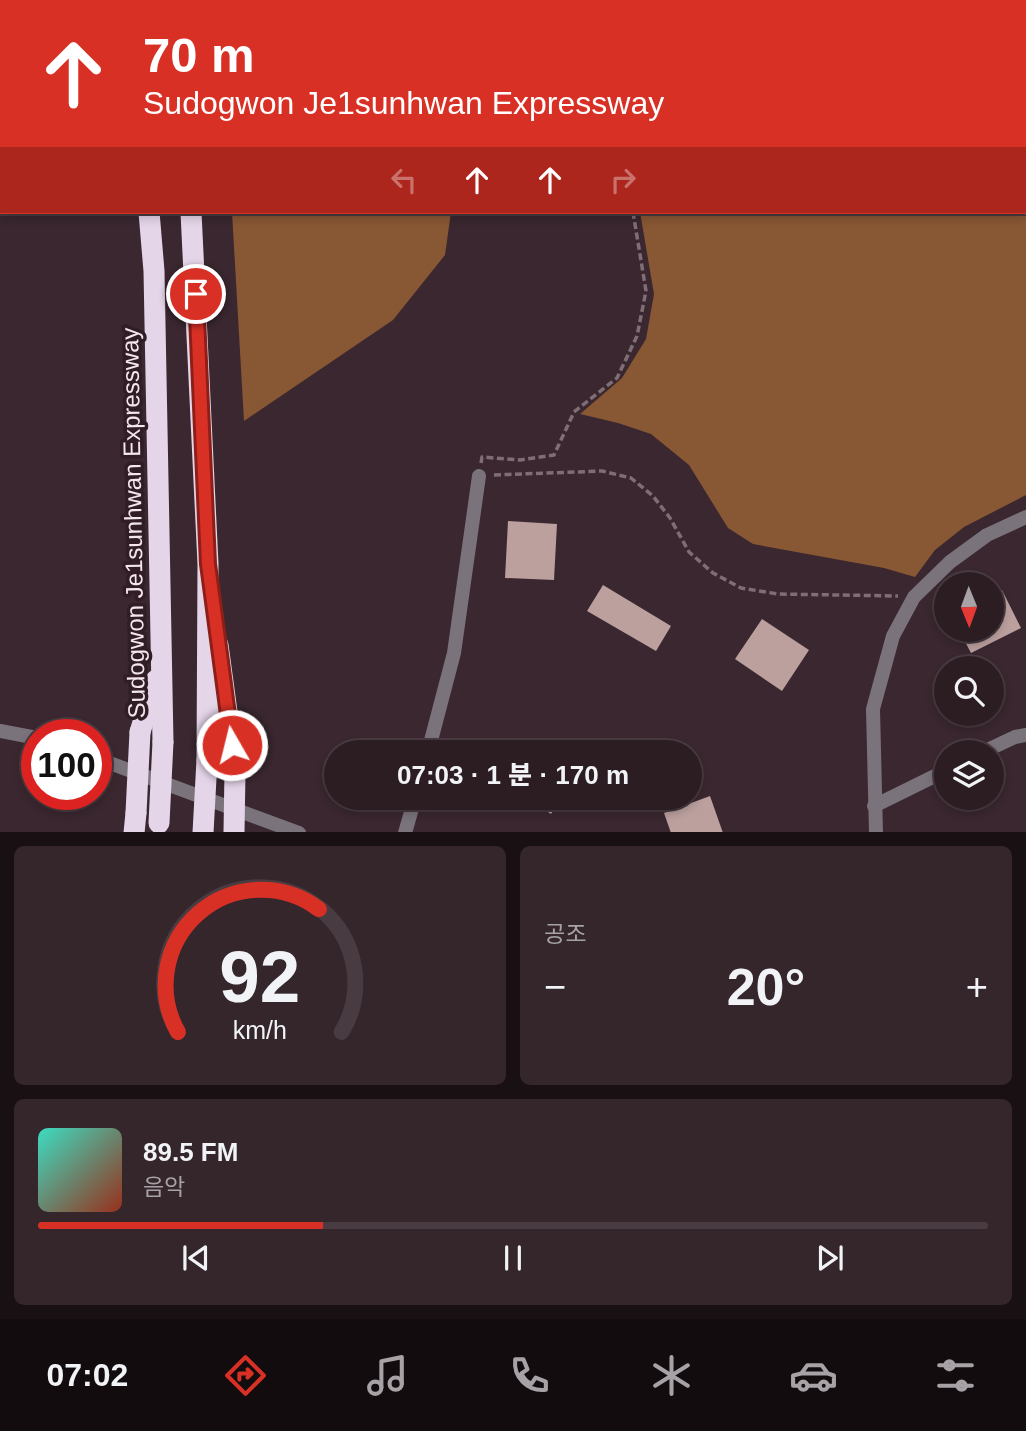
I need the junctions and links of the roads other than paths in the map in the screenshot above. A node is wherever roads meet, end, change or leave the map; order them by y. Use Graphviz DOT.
graph roads {
  1 [pos="149,214"];
  2 [pos="191,214"];
  3 [pos="479,476"];
  4 [pos="1026,517"];
  5 [pos="208,564"];
  6 [pos="163,658"];
  7 [pos="0,731"];
  8 [pos="21,735"];
  9 [pos="1026,735"];
  10 [pos="431,740"];
  11 [pos="1004,742"];
  12 [pos="112,764"];
  13 [pos="934,776"];
  14 [pos="874,806"];
  15 [pos="411,810"];
  16 [pos="135,823"];
  17 [pos="159,828"];
  18 [pos="203,832"];
  19 [pos="234,832"];
  20 [pos="299,832"];
  21 [pos="405,832"];
  22 [pos="876,832"];
  1 -- 6 [label="highway, Sudogwon Je1sunhwan Expressway"];
  2 -- 5 [label="highway"];
  3 -- 10 [label="street"];
  4 -- 14 [label="street"];
  5 -- 18 [label="highway, bridge"];
  5 -- 19 [label="highway, bridge"];
  6 -- 16 [label="highway, bridge"];
  6 -- 17 [label="highway, Sudogwon Je1sunhwan Expressway, bridge"];
  7 -- 8 [label="street"];
  9 -- 11 [label="street"];
  12 -- 20 [label="street"];
  13 -- 14 [label="street"];
  14 -- 22 [label="street"];
  15 -- 21 [label="street"];
}
